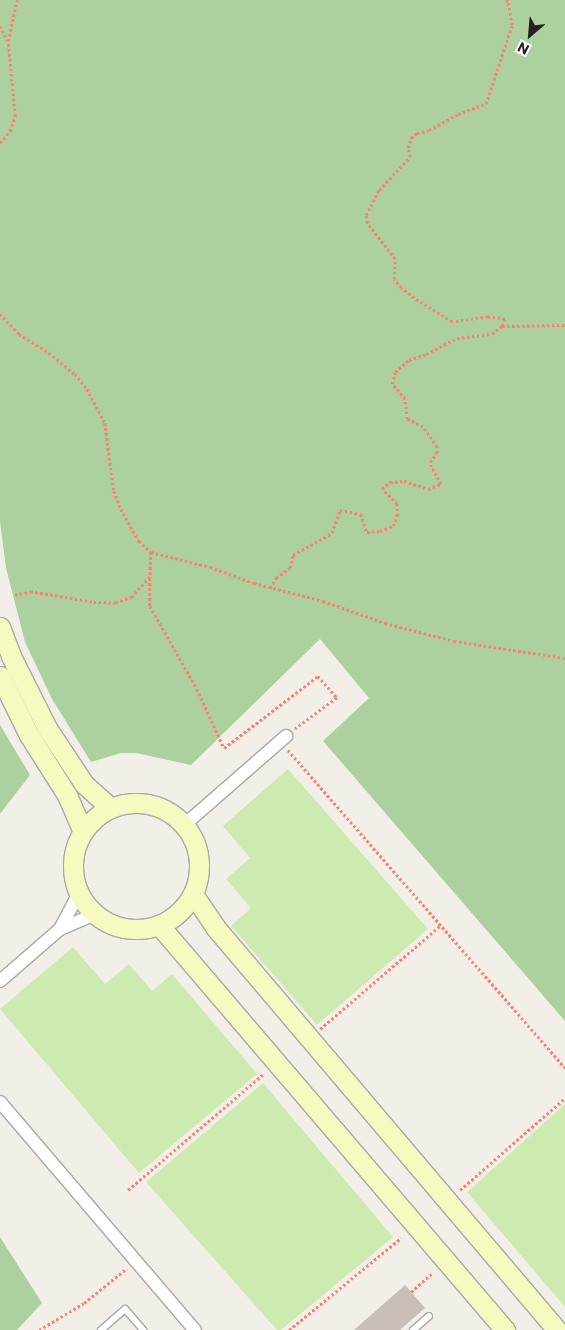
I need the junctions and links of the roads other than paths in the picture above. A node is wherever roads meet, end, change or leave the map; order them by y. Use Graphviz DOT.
graph roads {
  1 [pos="0,627"];
  2 [pos="0,676"];
  3 [pos="283,738"];
  4 [pos="111,808"];
  5 [pos="183,826"];
  6 [pos="83,832"];
  7 [pos="79,893"];
  8 [pos="193,894"];
  9 [pos="95,914"];
  10 [pos="159,925"];
  11 [pos="60,929"];
  12 [pos="0,981"];
  13 [pos="0,1102"];
  14 [pos="429,1316"];
  15 [pos="102,1330"];
  16 [pos="143,1330"];
  17 [pos="195,1330"];
  18 [pos="413,1330"];
  19 [pos="505,1330"];
  20 [pos="557,1330"];
  1 -- 4 [label="street"];
  2 -- 6 [label="street"];
  3 -- 5 [label="street"];
  4 -- 5 [label="street"];
  4 -- 6 [label="street"];
  5 -- 8 [label="street"];
  6 -- 7 [label="street"];
  7 -- 9 [label="street"];
  7 -- 11 [label="street"];
  8 -- 10 [label="street"];
  8 -- 20 [label="street"];
  9 -- 10 [label="street"];
  9 -- 11 [label="street"];
  10 -- 19 [label="street"];
  11 -- 12 [label="street"];
  13 -- 17 [label="street"];
  14 -- 18 [label="lane"];
  15 -- 16 [label="lane"];
}
